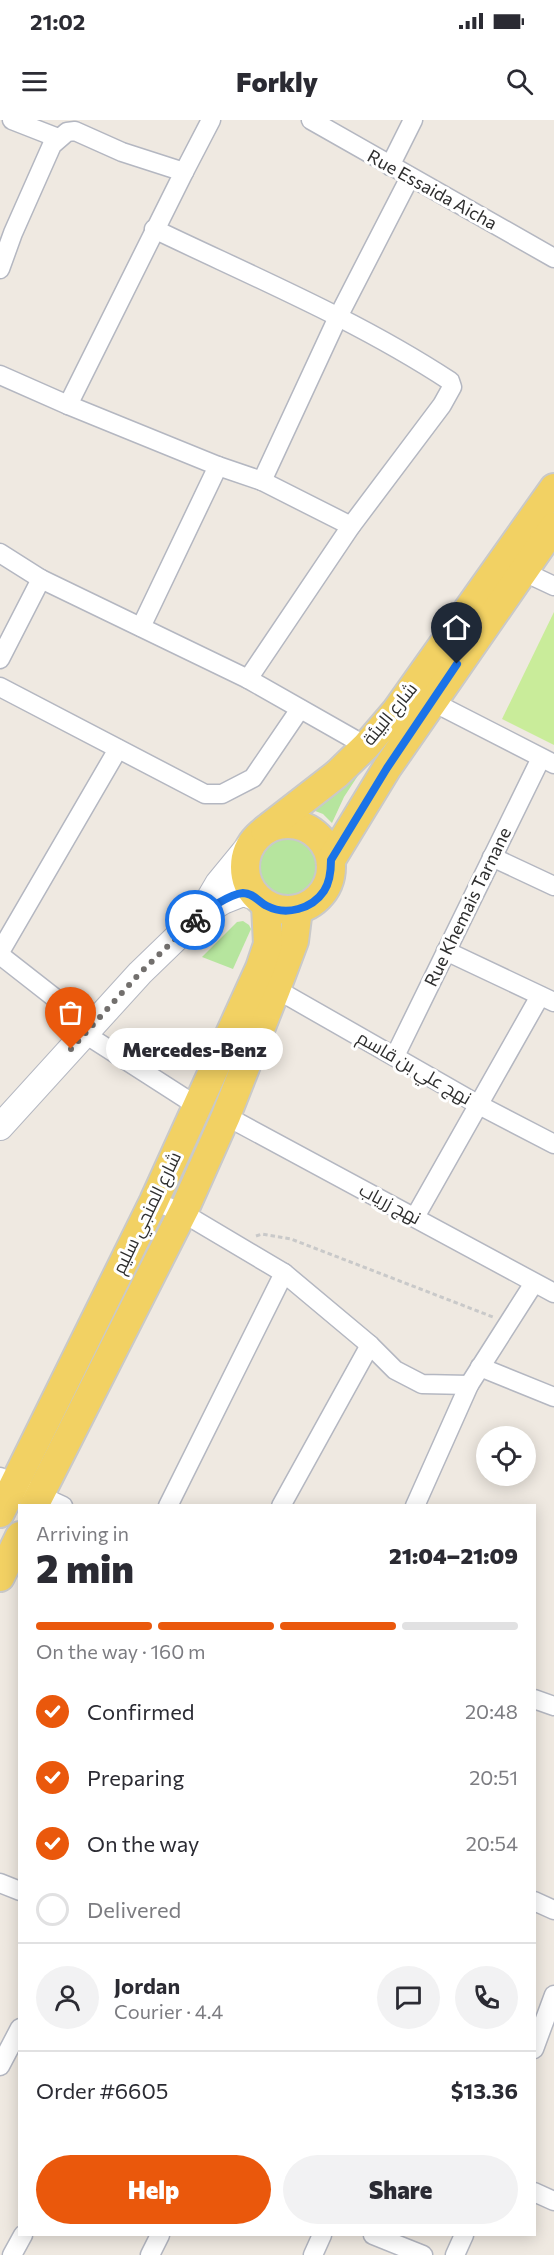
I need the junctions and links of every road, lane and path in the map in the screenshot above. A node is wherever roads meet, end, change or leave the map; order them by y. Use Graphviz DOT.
graph roads {
  1 [pos="12,120"];
  2 [pos="211,120"];
  3 [pos="312,120"];
  4 [pos="413,120"];
  5 [pos="58,138"];
  6 [pos="390,166"];
  7 [pos="184,172"];
  8 [pos="411,177"];
  9 [pos="154,229"];
  10 [pos="7,230"];
  11 [pos="554,258"];
  12 [pos="0,269"];
  13 [pos="338,317"];
  14 [pos="0,375"];
  15 [pos="68,405"];
  16 [pos="218,466"];
  17 [pos="262,481"];
  18 [pos="554,488"];
  19 [pos="351,526"];
  20 [pos="554,527"];
  21 [pos="0,553"];
  22 [pos="522,572"];
  23 [pos="41,579"];
  24 [pos="554,586"];
  25 [pos="141,627"];
  26 [pos="0,659"];
  27 [pos="248,679"];
  28 [pos="0,687"];
  29 [pos="431,701"];
  30 [pos="300,709"];
  31 [pos="366,746"];
  32 [pos="118,749"];
  33 [pos="548,761"];
  34 [pos="258,837"];
  35 [pos="492,857"];
  36 [pos="331,860"];
  37 [pos="554,886"];
  38 [pos="261,901"];
  39 [pos="298,909"];
  40 [pos="199,916"];
  41 [pos="446,951"];
  42 [pos="0,953"];
  43 [pos="276,989"];
  44 [pos="547,999"];
  45 [pos="88,1030"];
  46 [pos="395,1056"];
  47 [pos="479,1105"];
  48 [pos="197,1106"];
  49 [pos="226,1116"];
  50 [pos="0,1127"];
  51 [pos="554,1144"];
  52 [pos="154,1201"];
  53 [pos="183,1213"];
  54 [pos="415,1217"];
  55 [pos="232,1242"];
  56 [pos="284,1273"];
  57 [pos="534,1283"];
  58 [pos="554,1293"];
  59 [pos="508,1323"];
  60 [pos="370,1345"];
  61 [pos="480,1366"];
  62 [pos="469,1385"];
  63 [pos="554,1397"];
  64 [pos="7,1481"];
  65 [pos="45,1502"];
  66 [pos="169,1504"];
  67 [pos="281,1504"];
  68 [pos="416,1504"];
  69 [pos="0,1513"];
  70 [pos="18,1540"];
  71 [pos="0,1577"];
  72 [pos="536,1700"];
  73 [pos="554,1706"];
  74 [pos="0,1883"];
  75 [pos="18,1890"];
  76 [pos="536,1902"];
  77 [pos="554,1910"];
  78 [pos="554,1997"];
  79 [pos="18,2032"];
  80 [pos="536,2044"];
  81 [pos="0,2066"];
  82 [pos="536,2193"];
  83 [pos="554,2201"];
  84 [pos="22,2236"];
  85 [pos="160,2236"];
  86 [pos="322,2236"];
  87 [pos="376,2236"];
  88 [pos="464,2236"];
  89 [pos="12,2255"];
  90 [pos="150,2255"];
  91 [pos="313,2255"];
  92 [pos="423,2255"];
  93 [pos="456,2255"];
  1 -- 5 [label="street"];
  2 -- 7 [label="street"];
  3 -- 6 [label="street, Rue Essaida Aicha"];
  4 -- 6 [label="street"];
  5 -- 7 [label="street"];
  5 -- 10 [label="street"];
  6 -- 8 [label="street, Rue Essaida Aicha"];
  7 -- 9 [label="street"];
  8 -- 11 [label="street, Rue Essaida Aicha"];
  8 -- 13 [label="street"];
  9 -- 13 [label="street"];
  9 -- 15 [label="street"];
  10 -- 12 [label="street"];
  13 -- 17 [label="street"];
  13 -- 19 [label="street"];
  14 -- 15 [label="street"];
  15 -- 16 [label="street"];
  16 -- 17 [label="street"];
  16 -- 25 [label="street"];
  17 -- 19 [label="street"];
  18 -- 31 [label="main road, شارع البيئة"];
  19 -- 27 [label="street"];
  20 -- 22 [label="main road, شارع البيئة"];
  21 -- 23 [label="street"];
  22 -- 24 [label="street"];
  22 -- 29 [label="main road, شارع البيئة"];
  23 -- 25 [label="street"];
  23 -- 26 [label="street"];
  25 -- 27 [label="street"];
  27 -- 30 [label="street"];
  28 -- 32 [label="street"];
  29 -- 33 [label="street"];
  29 -- 36 [label="main road, شارع البيئة"];
  30 -- 31 [label="street"];
  30 -- 32 [label="street"];
  31 -- 34 [label="main road, شارع البيئة"];
  32 -- 42 [label="street"];
  33 -- 35 [label="street, Rue Khemais Tarnane"];
  34 -- 36 [label="main road"];
  34 -- 38 [label="main road"];
  34 -- 40 [label="main road"];
  35 -- 37 [label="street"];
  35 -- 41 [label="street, Rue Khemais Tarnane"];
  36 -- 39 [label="main road"];
  38 -- 39 [label="main road"];
  38 -- 40 [label="main road"];
  38 -- 48 [label="main road, شارع المنجي سليم"];
  39 -- 43 [label="main road, شارع المنجي سليم"];
  40 -- 45 [label="main road"];
  41 -- 44 [label="street"];
  41 -- 46 [label="street, Rue Khemais Tarnane"];
  42 -- 45 [label="street"];
  43 -- 46 [label="street, نهج علي بن قاسم"];
  43 -- 49 [label="main road, شارع المنجي سليم"];
  44 -- 47 [label="street"];
  45 -- 48 [label="street"];
  45 -- 50 [label="main road"];
  46 -- 47 [label="street, نهج علي بن قاسم"];
  47 -- 51 [label="street, نهج علي بن قاسم"];
  47 -- 54 [label="street"];
  48 -- 52 [label="main road, شارع المنجي سليم"];
  49 -- 53 [label="main road, شارع المنجي سليم"];
  49 -- 54 [label="street, نهج زرياب"];
  52 -- 53 [label="street"];
  52 -- 64 [label="main road, شارع المنجي سليم"];
  53 -- 55 [label="street"];
  53 -- 65 [label="main road, شارع المنجي سليم"];
  54 -- 57 [label="street, نهج زرياب"];
  55 -- 56 [label="street"];
  55 -- 59 [label="path"];
  56 -- 60 [label="street"];
  56 -- 66 [label="street"];
  57 -- 58 [label="street, نهج زرياب"];
  57 -- 59 [label="street"];
  59 -- 61 [label="street"];
  60 -- 62 [label="street"];
  60 -- 67 [label="street"];
  61 -- 62 [label="street"];
  61 -- 63 [label="street"];
  62 -- 68 [label="street"];
  64 -- 65 [label="street"];
  64 -- 69 [label="main road, شارع المنجي سليم"];
  70 -- 71 [label="main road"];
  72 -- 73 [label="street"];
  74 -- 75 [label="street"];
  76 -- 77 [label="street"];
  78 -- 80 [label="street"];
  79 -- 81 [label="street"];
  82 -- 83 [label="street"];
  84 -- 89 [label="street"];
  85 -- 90 [label="street"];
  86 -- 91 [label="street"];
  87 -- 92 [label="street"];
  88 -- 93 [label="street"];
}
